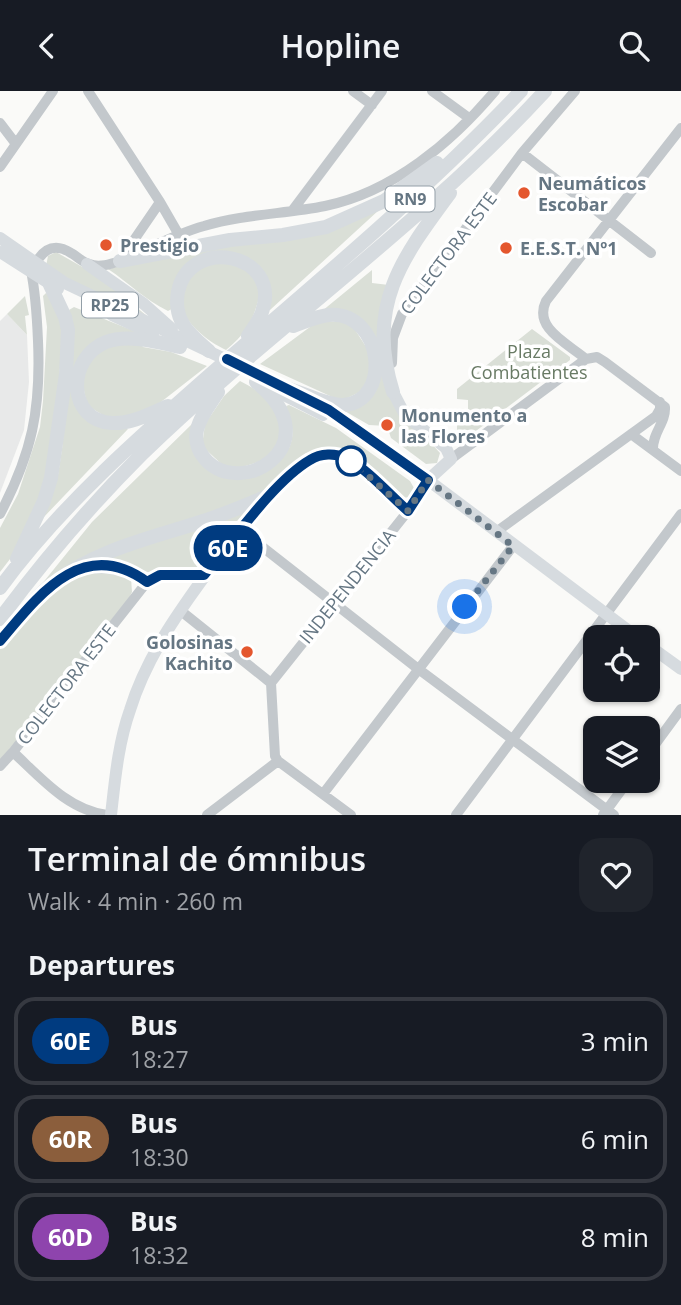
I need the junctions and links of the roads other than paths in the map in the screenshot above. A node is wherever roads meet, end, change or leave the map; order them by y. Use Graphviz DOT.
graph roads {
  1 [pos="52,91"];
  2 [pos="88,91"];
  3 [pos="354,91"];
  4 [pos="382,91"];
  5 [pos="432,91"];
  6 [pos="495,91"];
  7 [pos="521,91"];
  8 [pos="545,91"];
  9 [pos="575,91"];
  10 [pos="372,105"];
  11 [pos="469,118"];
  12 [pos="0,123"];
  13 [pos="486,127"];
  14 [pos="681,128"];
  15 [pos="16,143"];
  16 [pos="522,153"];
  17 [pos="0,167"];
  18 [pos="468,169"];
  19 [pos="160,202"];
  20 [pos="292,211"];
  21 [pos="608,220"];
  22 [pos="179,235"];
  23 [pos="0,238"];
  24 [pos="0,252"];
  25 [pos="650,253"];
  26 [pos="126,258"];
  27 [pos="88,264"];
  28 [pos="33,267"];
  29 [pos="50,285"];
  30 [pos="282,330"];
  31 [pos="185,344"];
  32 [pos="209,351"];
  33 [pos="245,353"];
  34 [pos="586,359"];
  35 [pos="219,375"];
  36 [pos="256,382"];
  37 [pos="286,388"];
  38 [pos="393,392"];
  39 [pos="180,401"];
  40 [pos="660,402"];
  41 [pos="352,428"];
  42 [pos="631,434"];
  43 [pos="653,450"];
  44 [pos="451,459"];
  45 [pos="681,471"];
  46 [pos="428,480"];
  47 [pos="272,493"];
  48 [pos="408,511"];
  49 [pos="0,514"];
  50 [pos="681,514"];
  51 [pos="242,531"];
  52 [pos="496,532"];
  53 [pos="513,546"];
  54 [pos="74,569"];
  55 [pos="204,575"];
  56 [pos="170,576"];
  57 [pos="147,582"];
  58 [pos="3,584"];
  59 [pos="333,602"];
  60 [pos="181,611"];
  61 [pos="607,615"];
  62 [pos="0,619"];
  63 [pos="621,625"];
  64 [pos="0,641"];
  65 [pos="660,654"];
  66 [pos="418,668"];
  67 [pos="681,669"];
  68 [pos="271,683"];
  69 [pos="681,709"];
  70 [pos="660,738"];
  71 [pos="513,740"];
  72 [pos="13,752"];
  73 [pos="278,761"];
  74 [pos="0,766"];
  75 [pos="620,793"];
  76 [pos="323,794"];
  77 [pos="608,813"];
  78 [pos="109,815"];
  79 [pos="207,815"];
  80 [pos="351,815"];
  81 [pos="456,815"];
  1 -- 15 [label="street"];
  2 -- 19 [label="street"];
  3 -- 10 [label="street"];
  4 -- 10 [label="street"];
  5 -- 11 [label="street"];
  6 -- 11 [label="street"];
  7 -- 13 [label="highway, RN9"];
  8 -- 18 [label="highway, RN9"];
  9 -- 16 [label="street, COLECTORA ESTE"];
  10 -- 20 [label="street"];
  11 -- 20 [label="street"];
  12 -- 15 [label="street"];
  13 -- 26 [label="highway"];
  13 -- 33 [label="highway, RN9"];
  14 -- 21 [label="street"];
  15 -- 17 [label="street"];
  16 -- 21 [label="street"];
  16 -- 38 [label="street, COLECTORA ESTE"];
  18 -- 30 [label="highway, RN9"];
  18 -- 38 [label="highway"];
  19 -- 22 [label="street"];
  19 -- 26 [label="street"];
  20 -- 22 [label="street"];
  21 -- 25 [label="street"];
  21 -- 34 [label="street"];
  22 -- 26 [label="street"];
  23 -- 28 [label="main road, RP25"];
  24 -- 28 [label="main road, RP25"];
  26 -- 27 [label="street"];
  27 -- 28 [label="street"];
  27 -- 31 [label="main road"];
  28 -- 29 [label="main road, RP25"];
  28 -- 31 [label="main road, RP25"];
  28 -- 49 [label="street"];
  29 -- 31 [label="main road, RP25"];
  29 -- 58 [label="highway"];
  30 -- 33 [label="highway, RN9"];
  30 -- 37 [label="highway"];
  31 -- 32 [label="main road, RP25"];
  31 -- 36 [label="main road, RP25"];
  31 -- 39 [label="highway"];
  32 -- 33 [label="highway"];
  32 -- 37 [label="main road, RP25"];
  33 -- 35 [label="highway, RN9"];
  34 -- 40 [label="street"];
  34 -- 44 [label="street, INDEPENDENCIA"];
  35 -- 36 [label="highway"];
  35 -- 39 [label="highway, RN9"];
  35 -- 62 [label="highway, RN9"];
  36 -- 41 [label="main road, RP25"];
  37 -- 41 [label="main road, RP25"];
  38 -- 44 [label="main road"];
  39 -- 58 [label="highway, RN9"];
  40 -- 42 [label="street"];
  40 -- 43 [label="street"];
  41 -- 46 [label="main road, RP25"];
  42 -- 43 [label="street"];
  42 -- 52 [label="street"];
  43 -- 45 [label="street"];
  44 -- 46 [label="main road, INDEPENDENCIA"];
  46 -- 48 [label="main road, INDEPENDENCIA"];
  46 -- 52 [label="main road, RP25"];
  47 -- 48 [label="main road"];
  47 -- 51 [label="main road"];
  47 -- 54 [label="highway"];
  48 -- 59 [label="street, INDEPENDENCIA"];
  50 -- 61 [label="street"];
  51 -- 55 [label="main road"];
  51 -- 59 [label="street"];
  52 -- 53 [label="main road, RP25"];
  53 -- 61 [label="main road, RP25"];
  53 -- 66 [label="street"];
  54 -- 57 [label="highway"];
  54 -- 64 [label="highway"];
  55 -- 56 [label="main road"];
  55 -- 60 [label="main road"];
  56 -- 57 [label="main road"];
  56 -- 60 [label="main road"];
  57 -- 72 [label="street, COLECTORA ESTE"];
  59 -- 66 [label="street"];
  59 -- 68 [label="street, INDEPENDENCIA"];
  60 -- 68 [label="street"];
  60 -- 78 [label="main road"];
  61 -- 63 [label="main road, RP25"];
  61 -- 71 [label="street"];
  65 -- 67 [label="main road"];
  66 -- 71 [label="street"];
  66 -- 76 [label="street"];
  68 -- 73 [label="street"];
  69 -- 70 [label="street"];
  71 -- 77 [label="street"];
  71 -- 81 [label="street"];
  72 -- 74 [label="street, COLECTORA ESTE"];
  72 -- 78 [label="street"];
  73 -- 76 [label="street"];
  73 -- 79 [label="street"];
  75 -- 77 [label="street"];
  76 -- 80 [label="street"];
}
